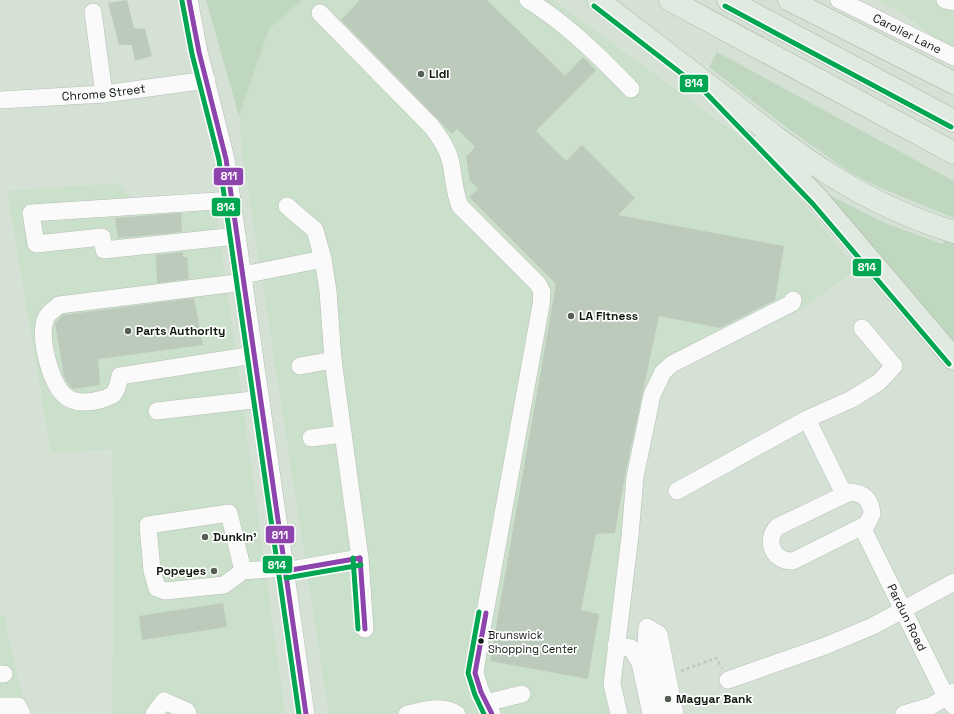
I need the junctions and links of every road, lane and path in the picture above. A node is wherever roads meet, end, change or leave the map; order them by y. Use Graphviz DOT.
graph roads {
  1 [pos="177,0"];
  2 [pos="189,0"];
  3 [pos="528,0"];
  4 [pos="598,0"];
  5 [pos="670,0"];
  6 [pos="728,0"];
  7 [pos="789,0"];
  8 [pos="839,0"];
  9 [pos="945,0"];
  10 [pos="954,2"];
  11 [pos="93,12"];
  12 [pos="320,13"];
  13 [pos="200,52"];
  14 [pos="954,57"];
  15 [pos="208,80"];
  16 [pos="954,83"];
  17 [pos="709,86"];
  18 [pos="631,89"];
  19 [pos="104,94"];
  20 [pos="0,100"];
  21 [pos="954,121"];
  22 [pos="954,153"];
  23 [pos="232,200"];
  24 [pos="287,206"];
  25 [pos="954,232"];
  26 [pos="237,236"];
  27 [pos="323,259"];
  28 [pos="244,279"];
  29 [pos="793,300"];
  30 [pos="862,328"];
  31 [pos="254,355"];
  32 [pos="954,359"];
  33 [pos="333,360"];
  34 [pos="300,366"];
  35 [pos="261,399"];
  36 [pos="157,411"];
  37 [pos="807,419"];
  38 [pos="343,434"];
  39 [pos="311,438"];
  40 [pos="677,491"];
  41 [pos="844,494"];
  42 [pos="862,527"];
  43 [pos="360,558"];
  44 [pos="285,569"];
  45 [pos="237,575"];
  46 [pos="954,582"];
  47 [pos="903,610"];
  48 [pos="619,622"];
  49 [pos="647,627"];
  50 [pos="366,629"];
  51 [pos="616,646"];
  52 [pos="664,660"];
  53 [pos="728,680"];
  54 [pos="522,694"];
  55 [pos="951,698"];
  56 [pos="0,706"];
  57 [pos="489,709"];
  58 [pos="22,714"];
  59 [pos="154,714"];
  60 [pos="188,714"];
  61 [pos="306,714"];
  62 [pos="407,714"];
  63 [pos="457,714"];
  64 [pos="619,714"];
  65 [pos="651,714"];
  66 [pos="662,714"];
  67 [pos="669,714"];
  68 [pos="674,714"];
  69 [pos="904,714"];
  1 -- 13 [label="street"];
  2 -- 13 [label="street"];
  3 -- 18 [label="street"];
  4 -- 17 [label="highway"];
  5 -- 22 [label="highway"];
  6 -- 21 [label="highway"];
  7 -- 16 [label="highway"];
  8 -- 14 [label="street, Carolier Lane"];
  9 -- 10 [label="street"];
  11 -- 19 [label="street"];
  12 -- 57 [label="street"];
  13 -- 15 [label="street"];
  15 -- 19 [label="street, Chrome Street"];
  15 -- 23 [label="street"];
  17 -- 25 [label="highway"];
  17 -- 32 [label="highway"];
  19 -- 20 [label="street, Chrome Street"];
  23 -- 26 [label="street"];
  23 -- 26 [label="street"];
  24 -- 27 [label="street"];
  26 -- 28 [label="street"];
  27 -- 28 [label="street"];
  27 -- 33 [label="street"];
  28 -- 31 [label="street"];
  28 -- 31 [label="street"];
  29 -- 48 [label="street"];
  30 -- 37 [label="street"];
  31 -- 35 [label="street"];
  33 -- 34 [label="street"];
  33 -- 38 [label="street"];
  35 -- 36 [label="street"];
  35 -- 44 [label="street"];
  37 -- 40 [label="street"];
  37 -- 41 [label="street"];
  38 -- 39 [label="street"];
  38 -- 43 [label="street"];
  41 -- 42 [label="street"];
  41 -- 42 [label="street"];
  42 -- 47 [label="street, Pardun Road"];
  43 -- 44 [label="street"];
  43 -- 50 [label="street"];
  44 -- 45 [label="street"];
  44 -- 61 [label="street"];
  45 -- 45 [label="street"];
  46 -- 47 [label="street"];
  47 -- 53 [label="street"];
  47 -- 55 [label="street, Pardun Road"];
  48 -- 49 [label="street"];
  48 -- 51 [label="street"];
  49 -- 52 [label="street"];
  49 -- 66 [label="street"];
  49 -- 67 [label="street"];
  51 -- 64 [label="street"];
  51 -- 65 [label="street"];
  52 -- 53 [label="path"];
  52 -- 68 [label="street"];
  54 -- 57 [label="street"];
  55 -- 69 [label="street"];
  56 -- 58 [label="street"];
  59 -- 60 [label="street"];
  62 -- 63 [label="street"];
}
